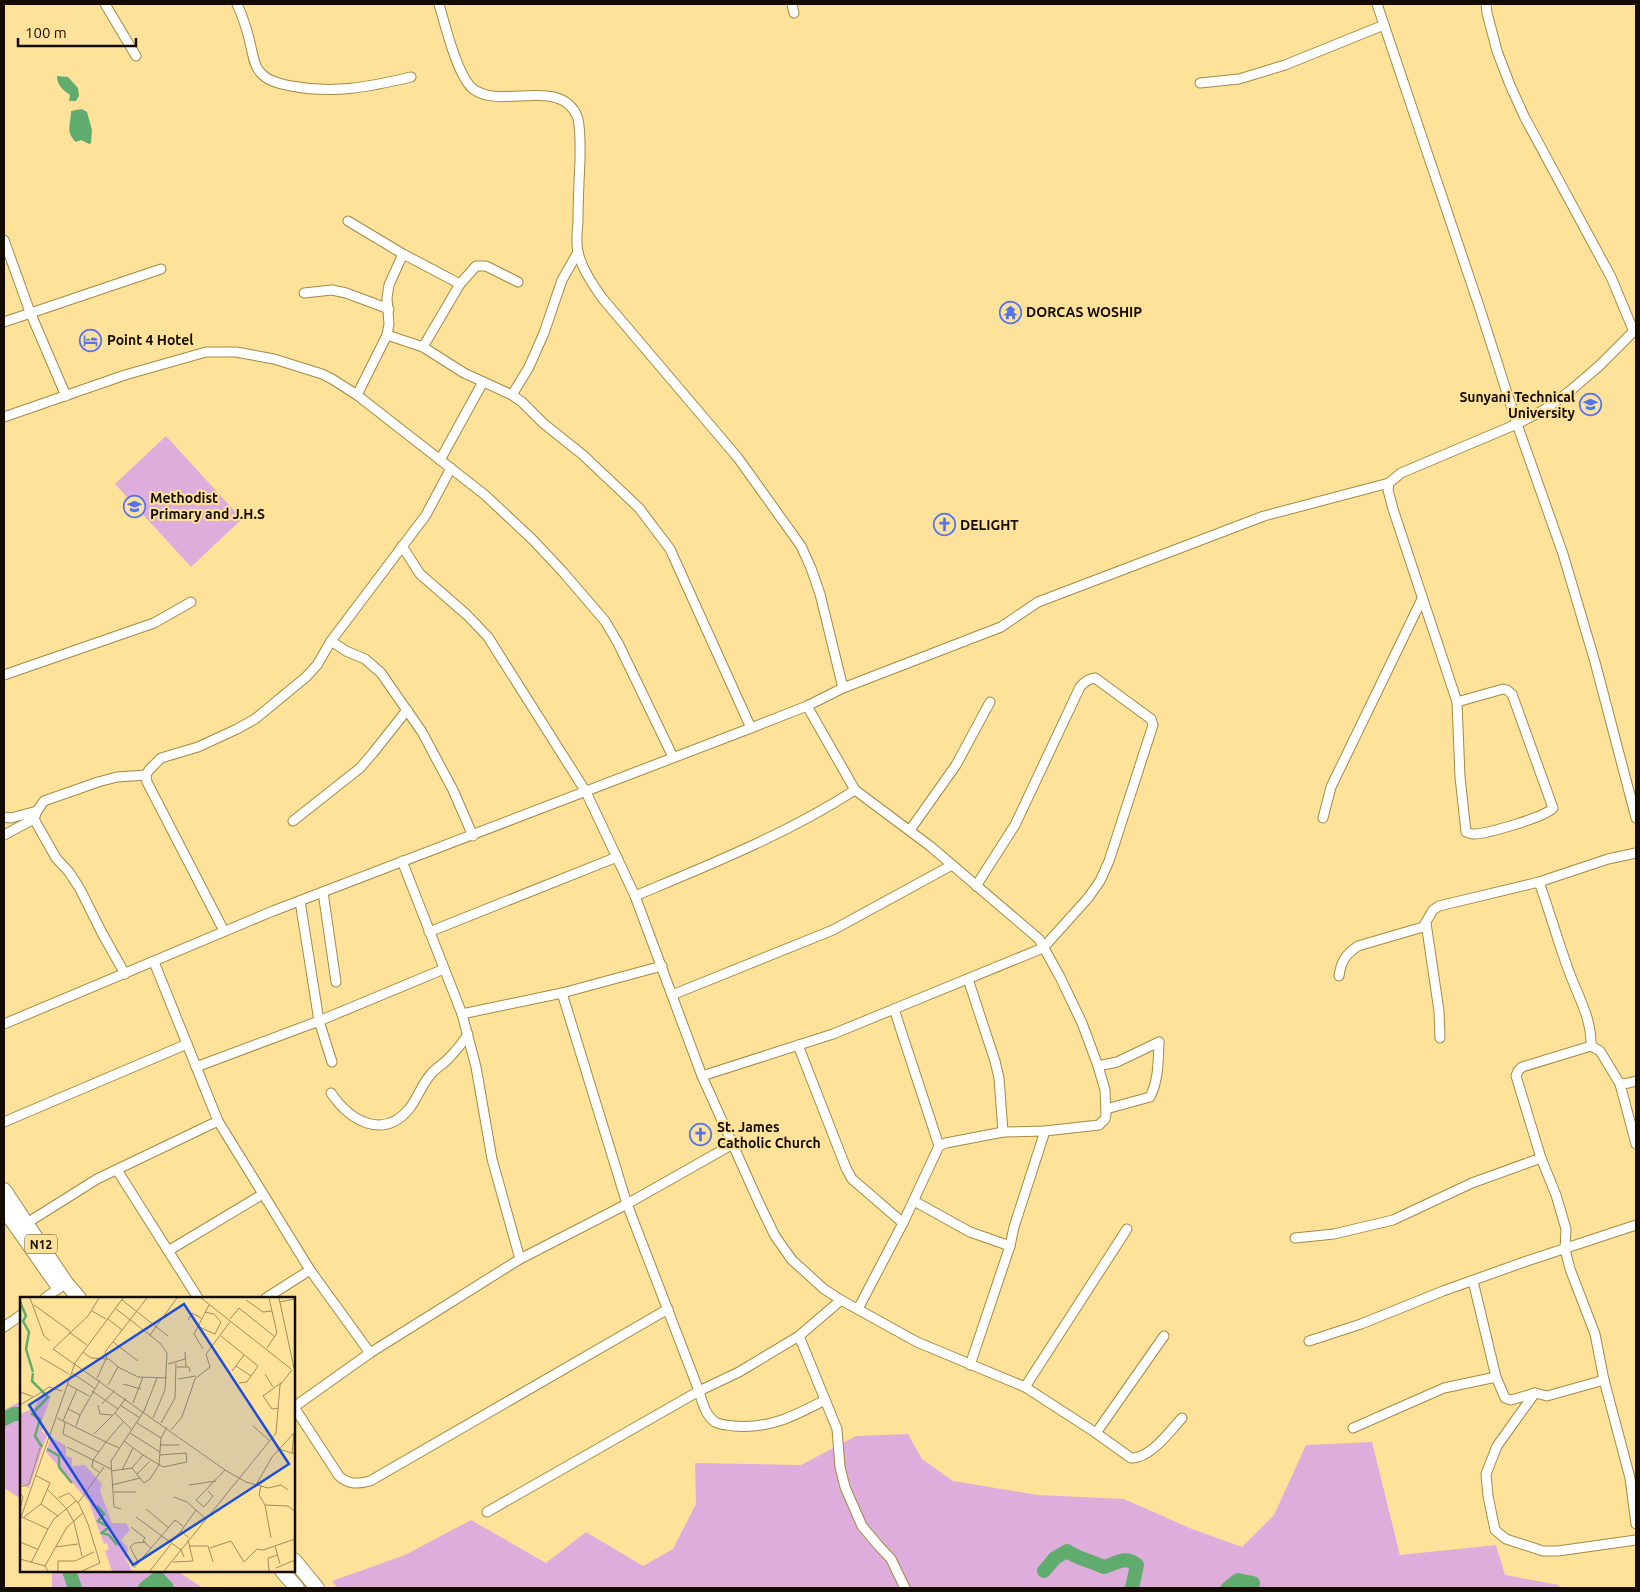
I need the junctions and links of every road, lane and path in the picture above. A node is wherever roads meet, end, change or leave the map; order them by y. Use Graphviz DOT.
graph roads {
  1 [pos="105,4"];
  2 [pos="237,4"];
  3 [pos="439,4"];
  4 [pos="1377,4"];
  5 [pos="1486,4"];
  6 [pos="1384,25"];
  7 [pos="136,56"];
  8 [pos="411,77"];
  9 [pos="1200,83"];
  10 [pos="348,221"];
  11 [pos="4,240"];
  12 [pos="578,252"];
  13 [pos="403,254"];
  14 [pos="161,269"];
  15 [pos="518,282"];
  16 [pos="460,284"];
  17 [pos="304,293"];
  18 [pos="389,309"];
  19 [pos="30,312"];
  20 [pos="4,322"];
  21 [pos="1635,331"];
  22 [pos="387,335"];
  23 [pos="423,347"];
  24 [pos="483,382"];
  25 [pos="357,395"];
  26 [pos="512,395"];
  27 [pos="66,396"];
  28 [pos="4,416"];
  29 [pos="1517,424"];
  30 [pos="440,460"];
  31 [pos="451,468"];
  32 [pos="1389,483"];
  33 [pos="402,546"];
  34 [pos="1422,599"];
  35 [pos="191,602"];
  36 [pos="331,641"];
  37 [pos="4,675"];
  38 [pos="843,688"];
  39 [pos="990,702"];
  40 [pos="1457,702"];
  41 [pos="807,706"];
  42 [pos="407,710"];
  43 [pos="751,728"];
  44 [pos="673,758"];
  45 [pos="146,775"];
  46 [pos="855,790"];
  47 [pos="586,792"];
  48 [pos="36,815"];
  49 [pos="4,818"];
  50 [pos="1323,818"];
  51 [pos="1636,818"];
  52 [pos="293,821"];
  53 [pos="910,830"];
  54 [pos="4,835"];
  55 [pos="474,836"];
  56 [pos="1636,853"];
  57 [pos="617,857"];
  58 [pos="402,861"];
  59 [pos="952,865"];
  60 [pos="1540,882"];
  61 [pos="976,886"];
  62 [pos="323,892"];
  63 [pos="635,896"];
  64 [pos="300,901"];
  65 [pos="1426,923"];
  66 [pos="224,931"];
  67 [pos="429,932"];
  68 [pos="1043,948"];
  69 [pos="154,962"];
  70 [pos="662,966"];
  71 [pos="444,969"];
  72 [pos="125,974"];
  73 [pos="1339,976"];
  74 [pos="968,979"];
  75 [pos="336,982"];
  76 [pos="562,993"];
  77 [pos="672,995"];
  78 [pos="894,1009"];
  79 [pos="462,1014"];
  80 [pos="319,1021"];
  81 [pos="4,1024"];
  82 [pos="468,1034"];
  83 [pos="1440,1038"];
  84 [pos="187,1044"];
  85 [pos="798,1045"];
  86 [pos="1591,1046"];
  87 [pos="332,1062"];
  88 [pos="1098,1066"];
  89 [pos="196,1067"];
  90 [pos="702,1076"];
  91 [pos="1636,1081"];
  92 [pos="1620,1084"];
  93 [pos="331,1094"];
  94 [pos="1106,1109"];
  95 [pos="218,1121"];
  96 [pos="4,1122"];
  97 [pos="1045,1130"];
  98 [pos="1004,1132"];
  99 [pos="733,1144"];
  100 [pos="1636,1144"];
  101 [pos="939,1146"];
  102 [pos="1541,1158"];
  103 [pos="117,1170"];
  104 [pos="4,1190"];
  105 [pos="263,1194"];
  106 [pos="914,1200"];
  107 [pos="627,1204"];
  108 [pos="4,1209"];
  109 [pos="27,1223"];
  110 [pos="903,1223"];
  111 [pos="1636,1225"];
  112 [pos="1127,1228"];
  113 [pos="1295,1238"];
  114 [pos="1010,1246"];
  115 [pos="1565,1249"];
  116 [pos="168,1251"];
  117 [pos="520,1259"];
  118 [pos="310,1270"];
  119 [pos="1473,1281"];
  120 [pos="63,1293"];
  121 [pos="49,1297"];
  122 [pos="78,1297"];
  123 [pos="197,1297"];
  124 [pos="268,1297"];
  125 [pos="841,1300"];
  126 [pos="668,1309"];
  127 [pos="858,1309"];
  128 [pos="20,1316"];
  129 [pos="4,1327"];
  130 [pos="799,1336"];
  131 [pos="1164,1336"];
  132 [pos="1309,1341"];
  133 [pos="370,1352"];
  134 [pos="970,1365"];
  135 [pos="1496,1377"];
  136 [pos="1604,1380"];
  137 [pos="1025,1387"];
  138 [pos="699,1391"];
  139 [pos="1535,1393"];
  140 [pos="825,1400"];
  141 [pos="295,1406"];
  142 [pos="295,1409"];
  143 [pos="1182,1418"];
  144 [pos="1353,1428"];
  145 [pos="1096,1433"];
  146 [pos="488,1512"];
  147 [pos="1636,1524"];
  148 [pos="1636,1540"];
  149 [pos="295,1561"];
  150 [pos="283,1572"];
  151 [pos="297,1588"];
  152 [pos="317,1588"];
  153 [pos="905,1588"];
  1 -- 7 [label="street"];
  2 -- 8 [label="street"];
  3 -- 12 [label="street"];
  4 -- 6 [label="street"];
  5 -- 21 [label="street"];
  6 -- 9 [label="street"];
  6 -- 29 [label="street"];
  10 -- 13 [label="street"];
  11 -- 19 [label="street"];
  12 -- 26 [label="street"];
  12 -- 38 [label="street"];
  13 -- 16 [label="street"];
  13 -- 18 [label="street"];
  14 -- 19 [label="street"];
  15 -- 16 [label="street"];
  16 -- 23 [label="street"];
  17 -- 18 [label="street"];
  18 -- 22 [label="street"];
  19 -- 20 [label="street"];
  19 -- 27 [label="street"];
  21 -- 29 [label="street"];
  22 -- 23 [label="street"];
  22 -- 25 [label="street"];
  23 -- 24 [label="street"];
  24 -- 26 [label="street"];
  24 -- 30 [label="street"];
  25 -- 27 [label="street"];
  25 -- 30 [label="street"];
  26 -- 43 [label="street"];
  27 -- 28 [label="street"];
  29 -- 32 [label="street"];
  29 -- 51 [label="street"];
  30 -- 31 [label="street"];
  31 -- 33 [label="street"];
  31 -- 44 [label="street"];
  32 -- 34 [label="street"];
  32 -- 38 [label="street"];
  33 -- 36 [label="street"];
  33 -- 47 [label="street"];
  34 -- 40 [label="street"];
  34 -- 50 [label="street"];
  35 -- 37 [label="street"];
  36 -- 42 [label="street"];
  36 -- 45 [label="street"];
  38 -- 41 [label="street"];
  39 -- 53 [label="street"];
  40 -- 40 [label="street"];
  41 -- 43 [label="street"];
  41 -- 46 [label="street"];
  42 -- 52 [label="street"];
  42 -- 55 [label="street"];
  43 -- 44 [label="street"];
  44 -- 47 [label="street"];
  45 -- 48 [label="street"];
  45 -- 66 [label="street"];
  46 -- 53 [label="street"];
  46 -- 63 [label="street"];
  47 -- 55 [label="street"];
  47 -- 57 [label="street"];
  48 -- 49 [label="street"];
  48 -- 54 [label="street"];
  48 -- 72 [label="street"];
  53 -- 59 [label="street"];
  55 -- 58 [label="street"];
  56 -- 60 [label="street"];
  57 -- 63 [label="street"];
  57 -- 67 [label="street"];
  58 -- 62 [label="street"];
  58 -- 67 [label="street"];
  59 -- 61 [label="street"];
  59 -- 77 [label="street"];
  60 -- 65 [label="street"];
  60 -- 86 [label="street"];
  61 -- 68 [label="street"];
  61 -- 68 [label="street"];
  62 -- 64 [label="street"];
  62 -- 75 [label="street"];
  63 -- 70 [label="street"];
  64 -- 66 [label="street"];
  64 -- 80 [label="street"];
  65 -- 73 [label="street"];
  65 -- 83 [label="street"];
  66 -- 69 [label="street"];
  67 -- 71 [label="street"];
  68 -- 74 [label="street"];
  68 -- 88 [label="street"];
  69 -- 72 [label="street"];
  69 -- 84 [label="street"];
  70 -- 76 [label="street"];
  70 -- 77 [label="street"];
  71 -- 79 [label="street"];
  71 -- 80 [label="street"];
  72 -- 81 [label="street"];
  74 -- 78 [label="street"];
  74 -- 98 [label="street"];
  76 -- 79 [label="street"];
  76 -- 107 [label="street"];
  77 -- 90 [label="street"];
  78 -- 85 [label="street"];
  78 -- 101 [label="street"];
  79 -- 82 [label="street"];
  80 -- 87 [label="street"];
  80 -- 89 [label="street"];
  82 -- 93 [label="street"];
  82 -- 117 [label="street"];
  84 -- 89 [label="street"];
  84 -- 96 [label="street"];
  85 -- 90 [label="street"];
  85 -- 110 [label="street"];
  86 -- 92 [label="street"];
  86 -- 102 [label="street"];
  88 -- 94 [label="street"];
  88 -- 94 [label="street"];
  89 -- 95 [label="street"];
  90 -- 99 [label="street"];
  91 -- 92 [label="street"];
  92 -- 100 [label="street"];
  94 -- 97 [label="street"];
  95 -- 103 [label="street"];
  95 -- 105 [label="street"];
  97 -- 98 [label="street"];
  97 -- 114 [label="street"];
  98 -- 101 [label="street"];
  99 -- 107 [label="street"];
  99 -- 125 [label="street"];
  101 -- 106 [label="street"];
  102 -- 113 [label="street"];
  102 -- 115 [label="street"];
  103 -- 109 [label="street"];
  103 -- 116 [label="street"];
  104 -- 109 [label="highway, N12"];
  105 -- 116 [label="street"];
  105 -- 118 [label="street"];
  106 -- 110 [label="street"];
  106 -- 114 [label="street"];
  107 -- 117 [label="street"];
  107 -- 126 [label="street"];
  108 -- 120 [label="highway, N12"];
  109 -- 122 [label="highway, N12"];
  110 -- 127 [label="street"];
  111 -- 115 [label="street"];
  112 -- 137 [label="street"];
  114 -- 134 [label="street"];
  115 -- 119 [label="street"];
  115 -- 136 [label="street"];
  116 -- 123 [label="street"];
  117 -- 133 [label="street"];
  118 -- 124 [label="street"];
  118 -- 133 [label="street"];
  119 -- 132 [label="street"];
  119 -- 135 [label="street"];
  120 -- 121 [label="street"];
  125 -- 127 [label="street"];
  125 -- 130 [label="street"];
  126 -- 138 [label="street"];
  126 -- 142 [label="street"];
  127 -- 134 [label="street"];
  128 -- 129 [label="street"];
  130 -- 138 [label="street"];
  130 -- 140 [label="street"];
  131 -- 145 [label="street"];
  133 -- 141 [label="street"];
  134 -- 137 [label="street"];
  135 -- 139 [label="street"];
  135 -- 144 [label="street"];
  136 -- 139 [label="street"];
  136 -- 147 [label="street"];
  137 -- 145 [label="street"];
  138 -- 140 [label="street"];
  138 -- 146 [label="street"];
  139 -- 148 [label="street"];
  140 -- 153 [label="street"];
  143 -- 145 [label="street"];
  149 -- 152 [label="highway"];
  150 -- 151 [label="highway"];
}
